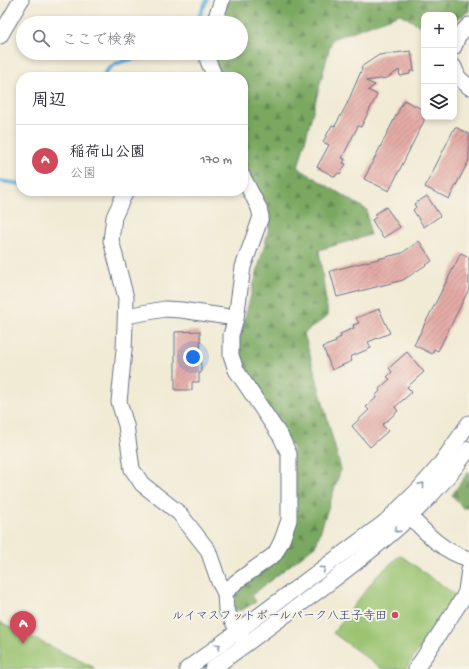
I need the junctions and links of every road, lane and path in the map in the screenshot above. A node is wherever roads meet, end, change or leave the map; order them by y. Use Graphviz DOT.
graph roads {
  1 [pos="22,0"];
  2 [pos="222,0"];
  3 [pos="216,16"];
  4 [pos="469,24"];
  5 [pos="0,36"];
  6 [pos="457,38"];
  7 [pos="208,60"];
  8 [pos="213,72"];
  9 [pos="457,74"];
  10 [pos="469,87"];
  11 [pos="248,187"];
  12 [pos="124,196"];
  13 [pos="126,316"];
  14 [pos="236,318"];
  15 [pos="469,423"];
  16 [pos="469,449"];
  17 [pos="407,512"];
  18 [pos="469,559"];
  19 [pos="469,569"];
  20 [pos="225,593"];
  21 [pos="242,638"];
  22 [pos="187,669"];
  23 [pos="212,669"];
  24 [pos="416,669"];
  1 -- 5 [label="street"];
  2 -- 3 [label="street"];
  4 -- 6 [label="street"];
  7 -- 8 [label="street"];
  9 -- 10 [label="street"];
  11 -- 14 [label="street"];
  12 -- 13 [label="street"];
  13 -- 14 [label="street"];
  13 -- 20 [label="street"];
  14 -- 20 [label="street"];
  17 -- 15 [label="street, one-way"];
  16 -- 17 [label="street"];
  17 -- 18 [label="street"];
  17 -- 21 [label="street"];
  19 -- 24 [label="street"];
  20 -- 21 [label="street"];
  22 -- 21 [label="street, one-way"];
  21 -- 23 [label="street"];
}
